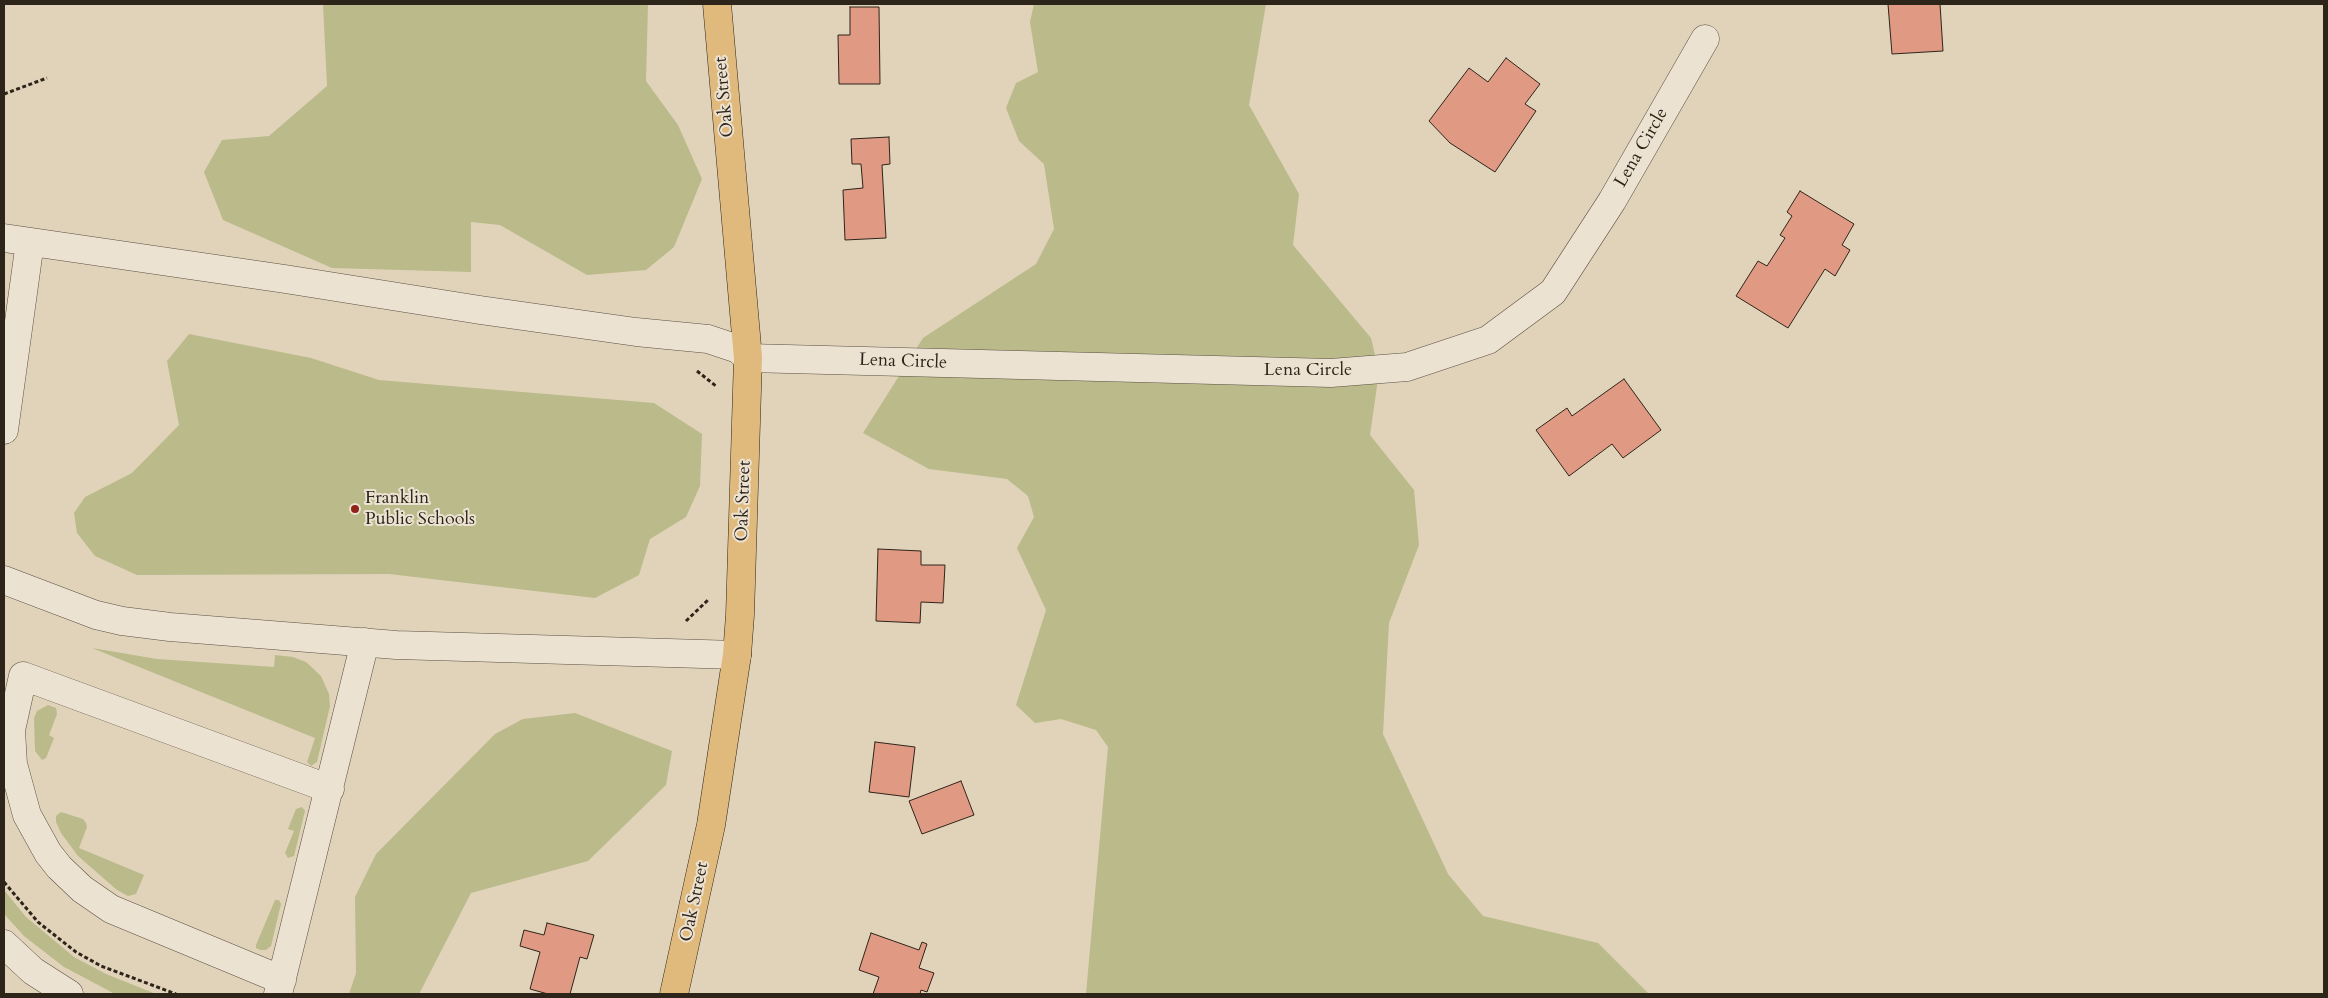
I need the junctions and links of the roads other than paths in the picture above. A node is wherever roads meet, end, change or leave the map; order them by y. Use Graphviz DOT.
graph roads {
  1 [pos="717,4"];
  2 [pos="1705,39"];
  3 [pos="17,240"];
  4 [pos="748,358"];
  5 [pos="4,430"];
  6 [pos="4,580"];
  7 [pos="365,642"];
  8 [pos="736,655"];
  9 [pos="330,789"];
  10 [pos="4,944"];
  11 [pos="280,987"];
  12 [pos="70,994"];
  13 [pos="674,994"];
  1 -- 4 [label="main road, Oak Street"];
  2 -- 4 [label="street, Lena Circle"];
  3 -- 4 [label="street"];
  3 -- 5 [label="street"];
  4 -- 8 [label="main road, Oak Street"];
  6 -- 7 [label="street"];
  7 -- 8 [label="street"];
  7 -- 9 [label="street"];
  8 -- 13 [label="main road, Oak Street"];
  9 -- 11 [label="street"];
  9 -- 11 [label="street"];
  10 -- 12 [label="street"];
}
